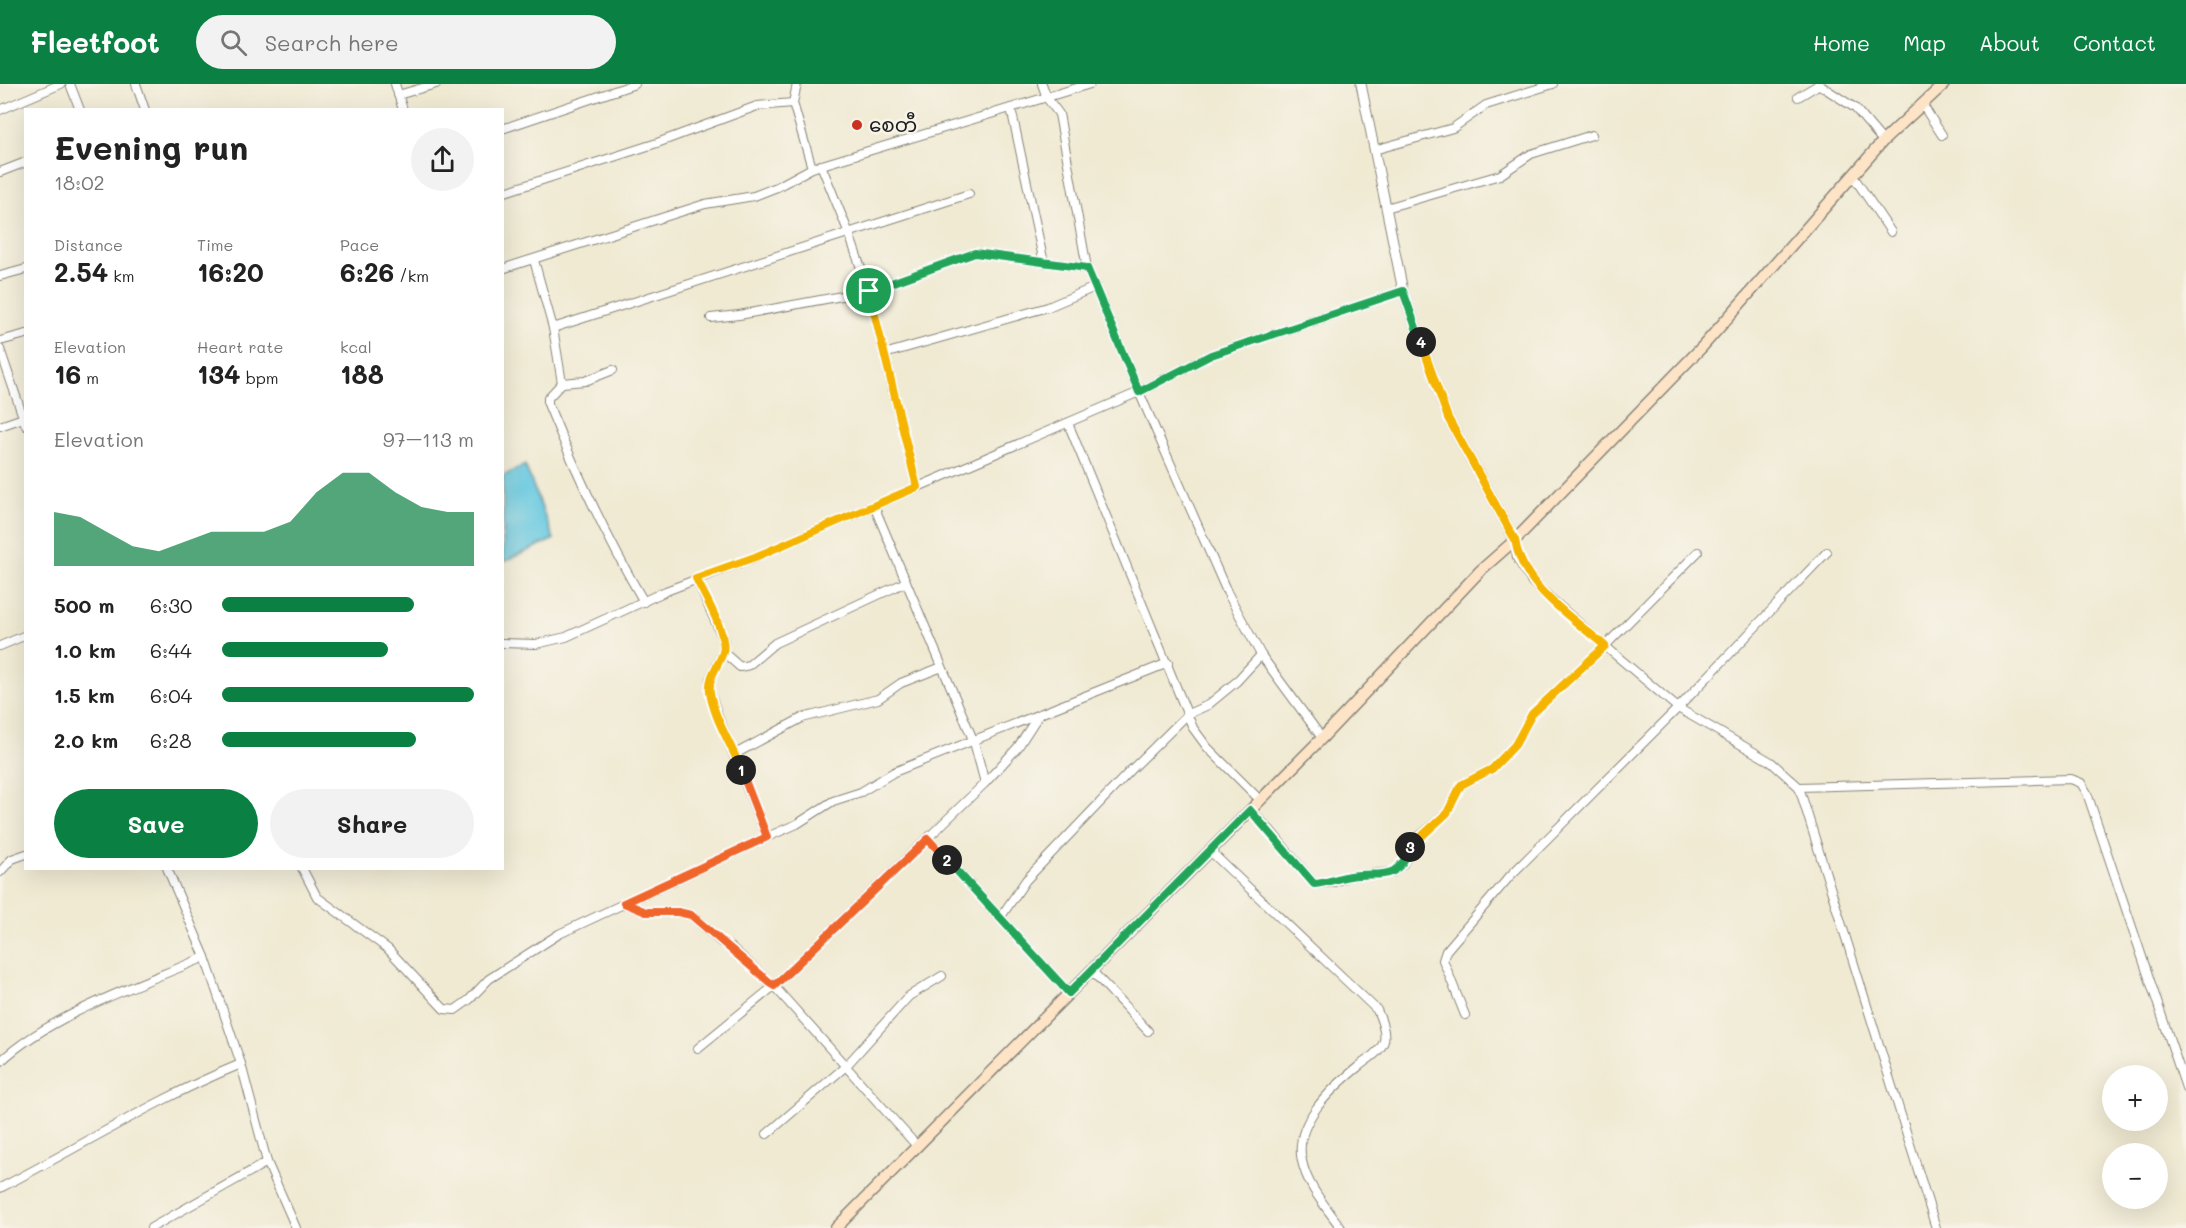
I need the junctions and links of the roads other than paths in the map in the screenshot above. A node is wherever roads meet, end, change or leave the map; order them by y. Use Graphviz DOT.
graph roads {
  1 [pos="61,84"];
  2 [pos="70,84"];
  3 [pos="136,84"];
  4 [pos="395,84"];
  5 [pos="436,84"];
  6 [pos="635,84"];
  7 [pos="796,84"];
  8 [pos="1042,84"];
  9 [pos="1090,84"];
  10 [pos="1362,84"];
  11 [pos="1553,84"];
  12 [pos="1818,84"];
  13 [pos="1944,84"];
  14 [pos="398,95"];
  15 [pos="1798,97"];
  16 [pos="1047,98"];
  17 [pos="793,103"];
  18 [pos="1922,104"];
  19 [pos="79,108"];
  20 [pos="144,108"];
  21 [pos="402,108"];
  22 [pos="1011,108"];
  23 [pos="0,110"];
  24 [pos="504,128"];
  25 [pos="1592,135"];
  26 [pos="1942,135"];
  27 [pos="1883,141"];
  28 [pos="1374,150"];
  29 [pos="24,163"];
  30 [pos="821,165"];
  31 [pos="812,168"];
  32 [pos="0,172"];
  33 [pos="1853,176"];
  34 [pos="504,192"];
  35 [pos="969,194"];
  36 [pos="1386,208"];
  37 [pos="848,231"];
  38 [pos="1892,232"];
  39 [pos="534,260"];
  40 [pos="1044,263"];
  41 [pos="504,268"];
  42 [pos="1087,268"];
  43 [pos="24,270"];
  44 [pos="0,276"];
  45 [pos="1095,287"];
  46 [pos="869,291"];
  47 [pos="1403,291"];
  48 [pos="711,318"];
  49 [pos="553,328"];
  50 [pos="24,335"];
  51 [pos="0,341"];
  52 [pos="0,349"];
  53 [pos="884,354"];
  54 [pos="613,370"];
  55 [pos="562,383"];
  56 [pos="1139,392"];
  57 [pos="24,417"];
  58 [pos="1068,423"];
  59 [pos="0,426"];
  60 [pos="917,487"];
  61 [pos="874,506"];
  62 [pos="1515,540"];
  63 [pos="1698,552"];
  64 [pos="1827,552"];
  65 [pos="696,578"];
  66 [pos="906,582"];
  67 [pos="644,602"];
  68 [pos="24,637"];
  69 [pos="504,643"];
  70 [pos="0,646"];
  71 [pos="1605,646"];
  72 [pos="723,652"];
  73 [pos="1262,655"];
  74 [pos="1168,663"];
  75 [pos="942,667"];
  76 [pos="1678,708"];
  77 [pos="1188,714"];
  78 [pos="1038,716"];
  79 [pos="1322,738"];
  80 [pos="974,742"];
  81 [pos="735,754"];
  82 [pos="985,783"];
  83 [pos="1799,787"];
  84 [pos="1260,800"];
  85 [pos="1250,810"];
  86 [pos="767,837"];
  87 [pos="928,839"];
  88 [pos="1209,850"];
  89 [pos="24,855"];
  90 [pos="168,870"];
  91 [pos="303,870"];
  92 [pos="0,872"];
  93 [pos="624,903"];
  94 [pos="1000,918"];
  95 [pos="205,957"];
  96 [pos="1092,970"];
  97 [pos="942,975"];
  98 [pos="774,986"];
  99 [pos="1069,993"];
  100 [pos="1465,1015"];
  101 [pos="1148,1030"];
  102 [pos="698,1048"];
  103 [pos="0,1062"];
  104 [pos="241,1064"];
  105 [pos="846,1066"];
  106 [pos="2186,1088"];
  107 [pos="767,1134"];
  108 [pos="917,1146"];
  109 [pos="267,1162"];
  110 [pos="0,1188"];
  111 [pos="151,1228"];
  112 [pos="296,1228"];
  113 [pos="836,1228"];
  114 [pos="1341,1228"];
  115 [pos="1936,1228"];
  1 -- 23 [label="street"];
  2 -- 19 [label="street"];
  3 -- 20 [label="street"];
  4 -- 14 [label="street"];
  5 -- 14 [label="street"];
  6 -- 24 [label="street"];
  7 -- 17 [label="street"];
  8 -- 16 [label="street"];
  9 -- 16 [label="street"];
  10 -- 28 [label="street"];
  11 -- 28 [label="street"];
  12 -- 15 [label="street"];
  12 -- 27 [label="street"];
  13 -- 18 [label="main road"];
  14 -- 21 [label="street"];
  16 -- 22 [label="street"];
  16 -- 42 [label="street"];
  17 -- 31 [label="street"];
  17 -- 34 [label="street"];
  18 -- 26 [label="street"];
  18 -- 27 [label="main road"];
  22 -- 30 [label="street"];
  22 -- 40 [label="street"];
  25 -- 36 [label="street"];
  27 -- 33 [label="main road"];
  28 -- 36 [label="street"];
  29 -- 32 [label="street"];
  30 -- 31 [label="street"];
  30 -- 37 [label="street"];
  31 -- 39 [label="street"];
  33 -- 38 [label="street"];
  33 -- 62 [label="main road"];
  35 -- 37 [label="street"];
  36 -- 47 [label="street"];
  37 -- 46 [label="street"];
  37 -- 49 [label="street"];
  39 -- 41 [label="street"];
  39 -- 49 [label="street"];
  40 -- 42 [label="street"];
  40 -- 46 [label="street"];
  42 -- 45 [label="street"];
  43 -- 44 [label="street"];
  45 -- 53 [label="street"];
  45 -- 56 [label="street"];
  46 -- 48 [label="street"];
  46 -- 53 [label="street"];
  47 -- 56 [label="street"];
  47 -- 62 [label="street"];
  49 -- 55 [label="street"];
  50 -- 51 [label="street"];
  52 -- 57 [label="street"];
  53 -- 60 [label="street"];
  54 -- 55 [label="street"];
  55 -- 67 [label="street"];
  56 -- 58 [label="street"];
  56 -- 73 [label="street"];
  57 -- 59 [label="street"];
  58 -- 60 [label="street"];
  58 -- 74 [label="street"];
  60 -- 61 [label="street"];
  61 -- 65 [label="street"];
  61 -- 66 [label="street"];
  62 -- 71 [label="street"];
  62 -- 79 [label="main road"];
  63 -- 71 [label="street"];
  64 -- 76 [label="street"];
  65 -- 67 [label="street"];
  65 -- 72 [label="street"];
  66 -- 72 [label="street"];
  66 -- 75 [label="street"];
  67 -- 69 [label="street"];
  68 -- 70 [label="street"];
  71 -- 76 [label="street"];
  71 -- 85 [label="street"];
  72 -- 81 [label="street"];
  73 -- 77 [label="street"];
  73 -- 79 [label="street"];
  74 -- 77 [label="street"];
  74 -- 78 [label="street"];
  75 -- 80 [label="street"];
  75 -- 81 [label="street"];
  76 -- 83 [label="street"];
  76 -- 100 [label="street"];
  77 -- 84 [label="street"];
  77 -- 94 [label="street"];
  78 -- 80 [label="street"];
  78 -- 82 [label="street"];
  79 -- 84 [label="main road"];
  80 -- 82 [label="street"];
  80 -- 86 [label="street"];
  81 -- 86 [label="street"];
  82 -- 87 [label="street"];
  83 -- 106 [label="street"];
  83 -- 115 [label="street"];
  84 -- 85 [label="main road"];
  85 -- 88 [label="main road"];
  86 -- 93 [label="street"];
  87 -- 94 [label="street"];
  87 -- 98 [label="street"];
  88 -- 96 [label="main road"];
  88 -- 114 [label="street"];
  89 -- 92 [label="street"];
  90 -- 95 [label="street"];
  91 -- 93 [label="street"];
  93 -- 98 [label="street"];
  94 -- 99 [label="street"];
  95 -- 103 [label="street"];
  95 -- 104 [label="street"];
  96 -- 99 [label="main road"];
  96 -- 101 [label="street"];
  97 -- 105 [label="street"];
  98 -- 102 [label="street"];
  98 -- 105 [label="street"];
  99 -- 108 [label="main road"];
  104 -- 109 [label="street"];
  104 -- 110 [label="street"];
  105 -- 107 [label="street"];
  105 -- 108 [label="street"];
  108 -- 113 [label="main road"];
  109 -- 111 [label="street"];
  109 -- 112 [label="street"];
}
